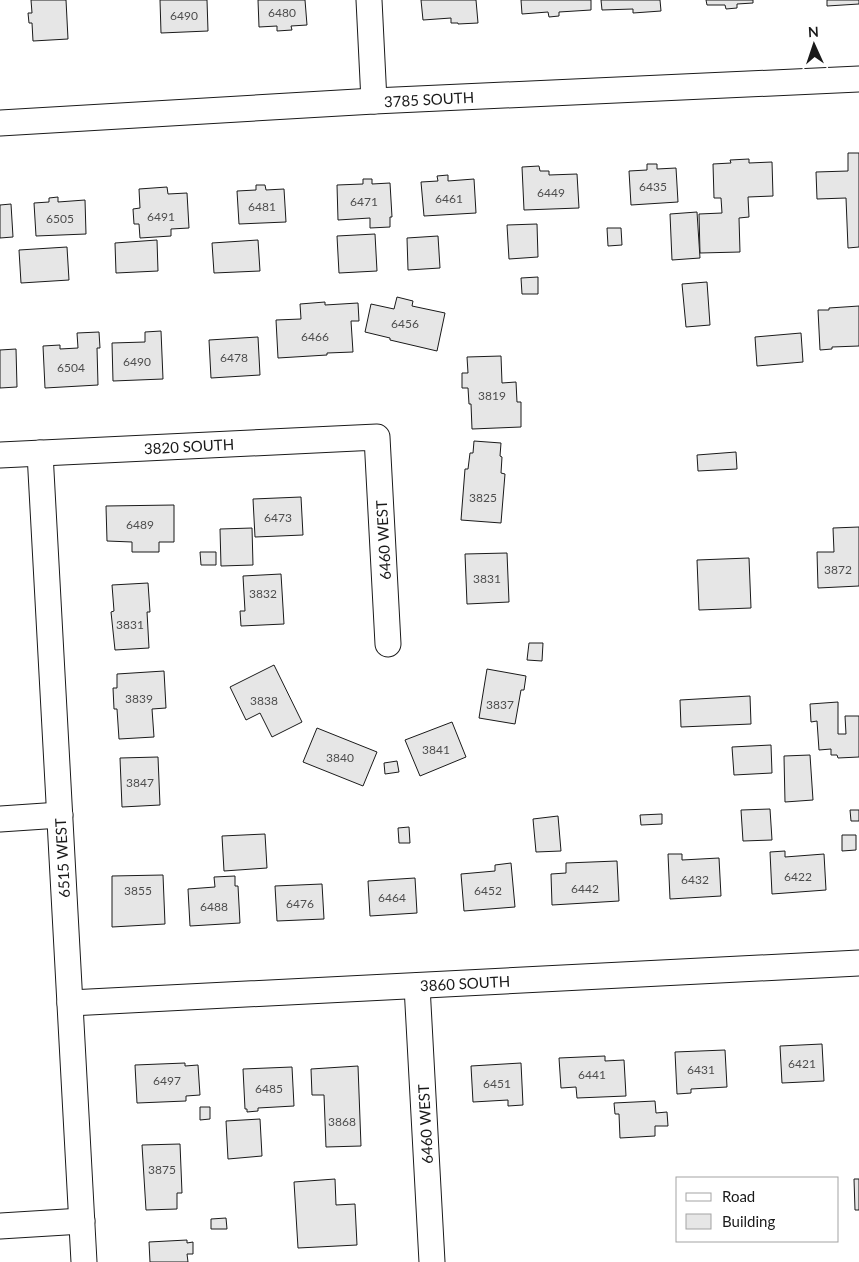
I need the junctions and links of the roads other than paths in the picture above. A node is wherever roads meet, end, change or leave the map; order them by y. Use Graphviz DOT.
graph roads {
  1 [pos="369,0"];
  2 [pos="859,79"];
  3 [pos="374,102"];
  4 [pos="0,123"];
  5 [pos="377,436"];
  6 [pos="40,453"];
  7 [pos="0,455"];
  8 [pos="388,644"];
  9 [pos="60,815"];
  10 [pos="0,819"];
  11 [pos="859,963"];
  12 [pos="417,986"];
  13 [pos="70,1003"];
  14 [pos="82,1221"];
  15 [pos="0,1226"];
  16 [pos="84,1262"];
  17 [pos="432,1262"];
  1 -- 3 [label="street"];
  2 -- 3 [label="street, 3785 SOUTH"];
  3 -- 4 [label="street, 3785 SOUTH"];
  5 -- 6 [label="street, 3820 SOUTH"];
  5 -- 8 [label="street, 6460 WEST"];
  6 -- 7 [label="street, 3820 SOUTH"];
  6 -- 9 [label="street, 6515 WEST"];
  9 -- 10 [label="street"];
  9 -- 13 [label="street, 6515 WEST"];
  11 -- 12 [label="street, 3860 SOUTH"];
  12 -- 13 [label="street, 3860 SOUTH"];
  12 -- 17 [label="street, 6460 WEST"];
  13 -- 14 [label="street, 6515 WEST"];
  14 -- 15 [label="street"];
  14 -- 16 [label="street, 6515 WEST"];
}
